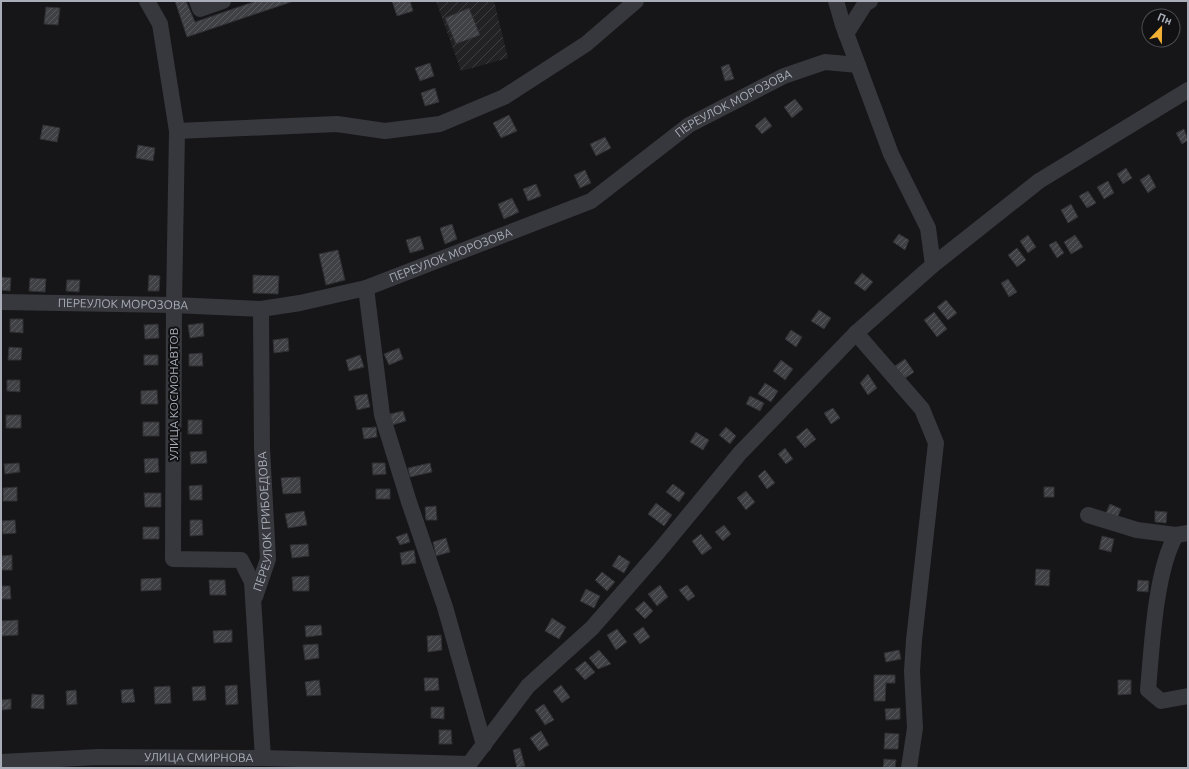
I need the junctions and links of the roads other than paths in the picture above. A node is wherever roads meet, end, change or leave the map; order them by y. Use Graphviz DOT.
graph roads {
  1 [pos="147,1"];
  2 [pos="197,1"];
  3 [pos="223,1"];
  4 [pos="636,1"];
  5 [pos="836,1"];
  6 [pos="870,1"];
  7 [pos="846,34"];
  8 [pos="858,65"];
  9 [pos="1188,90"];
  10 [pos="177,131"];
  11 [pos="933,264"];
  12 [pos="366,288"];
  13 [pos="1,302"];
  14 [pos="174,305"];
  15 [pos="261,309"];
  16 [pos="856,333"];
  17 [pos="1088,515"];
  18 [pos="1182,534"];
  19 [pos="254,602"];
  20 [pos="1188,696"];
  21 [pos="484,745"];
  22 [pos="263,758"];
  23 [pos="1,762"];
  24 [pos="98,762"];
  25 [pos="471,766"];
  26 [pos="909,768"];
  1 -- 10 [label="street, УЛИЦА КОСМОНАВТОВ"];
  2 -- 3 [label="street"];
  4 -- 10 [label="street"];
  5 -- 7 [label="street"];
  6 -- 7 [label="street"];
  7 -- 8 [label="street"];
  8 -- 11 [label="street"];
  8 -- 12 [label="street, ПЕРЕУЛОК МОРОЗОВА"];
  9 -- 11 [label="street"];
  10 -- 14 [label="street, УЛИЦА КОСМОНАВТОВ"];
  11 -- 16 [label="street"];
  12 -- 15 [label="street, ПЕРЕУЛОК МОРОЗОВА"];
  12 -- 21 [label="street"];
  13 -- 14 [label="street, ПЕРЕУЛОК МОРОЗОВА"];
  14 -- 15 [label="street, ПЕРЕУЛОК МОРОЗОВА"];
  14 -- 19 [label="street, УЛИЦА КОСМОНАВТОВ"];
  15 -- 19 [label="street, ПЕРЕУЛОК ГРИБОЕДОВА"];
  16 -- 21 [label="street"];
  16 -- 26 [label="street"];
  17 -- 18 [label="street"];
  18 -- 20 [label="street"];
  19 -- 22 [label="street, ПЕРЕУЛОК ГРИБОЕДОВА"];
  21 -- 25 [label="street"];
  22 -- 24 [label="street, УЛИЦА СМИРНОВА"];
  22 -- 25 [label="street, УЛИЦА СМИРНОВА"];
  23 -- 24 [label="street, УЛИЦА СМИРНОВА"];
}
